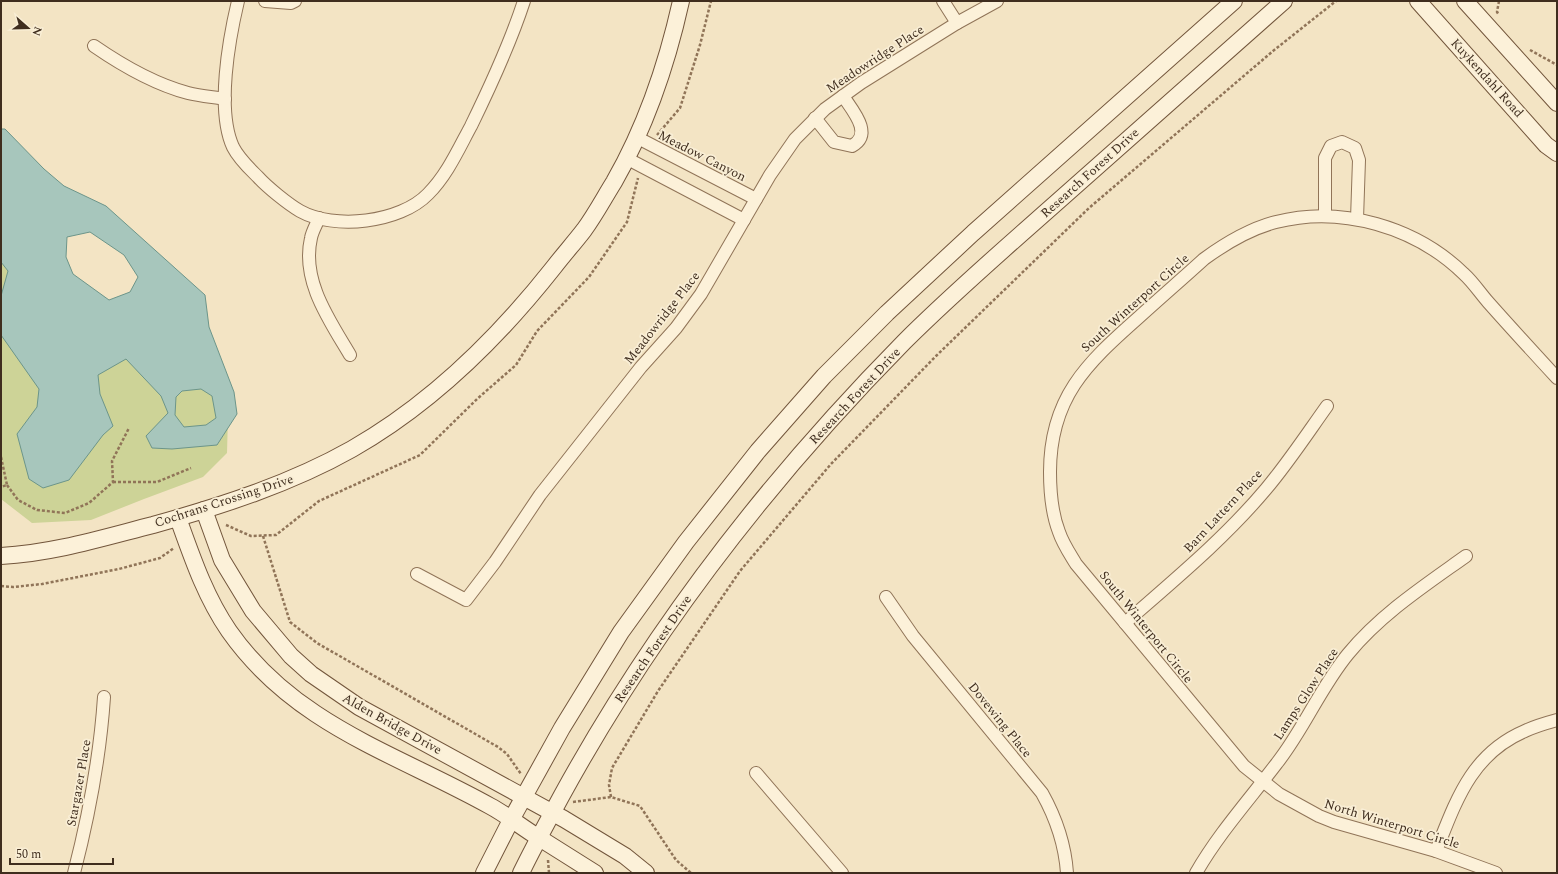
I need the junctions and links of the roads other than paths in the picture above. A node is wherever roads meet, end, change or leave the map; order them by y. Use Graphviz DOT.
graph roads {
  1 [pos="238,1"];
  2 [pos="265,1"];
  3 [pos="295,1"];
  4 [pos="524,1"];
  5 [pos="681,1"];
  6 [pos="943,1"];
  7 [pos="997,1"];
  8 [pos="1234,1"];
  9 [pos="1284,1"];
  10 [pos="1418,1"];
  11 [pos="1465,1"];
  12 [pos="957,23"];
  13 [pos="94,46"];
  14 [pos="843,96"];
  15 [pos="225,99"];
  16 [pos="1557,103"];
  17 [pos="815,118"];
  18 [pos="636,137"];
  19 [pos="1557,153"];
  20 [pos="626,158"];
  21 [pos="756,199"];
  22 [pos="1324,216"];
  23 [pos="318,218"];
  24 [pos="1357,219"];
  25 [pos="744,220"];
  26 [pos="350,355"];
  27 [pos="1557,378"];
  28 [pos="1328,406"];
  29 [pos="204,510"];
  30 [pos="178,518"];
  31 [pos="1,556"];
  32 [pos="1466,556"];
  33 [pos="417,574"];
  34 [pos="886,597"];
  35 [pos="1125,623"];
  36 [pos="104,697"];
  37 [pos="1557,720"];
  38 [pos="756,773"];
  39 [pos="1262,781"];
  40 [pos="525,797"];
  41 [pos="557,806"];
  42 [pos="511,820"];
  43 [pos="538,837"];
  44 [pos="1436,851"];
  45 [pos="74,873"];
  46 [pos="484,873"];
  47 [pos="521,873"];
  48 [pos="595,873"];
  49 [pos="646,873"];
  50 [pos="842,873"];
  51 [pos="1067,873"];
  52 [pos="1196,873"];
  53 [pos="1496,873"];
  1 -- 15 [label="street"];
  2 -- 3 [label="street"];
  4 -- 23 [label="street"];
  5 -- 18 [label="main road, Cochrans Crossing Drive"];
  6 -- 12 [label="street"];
  7 -- 12 [label="street, Meadowridge Place"];
  8 -- 40 [label="main road"];
  9 -- 41 [label="main road, Research Forest Drive"];
  10 -- 19 [label="main road, Kuykendahl Road"];
  11 -- 16 [label="main road"];
  12 -- 14 [label="street, Meadowridge Place"];
  13 -- 15 [label="street"];
  14 -- 17 [label="street, Meadowridge Place"];
  14 -- 17 [label="street"];
  15 -- 23 [label="street"];
  17 -- 21 [label="street, Meadowridge Place"];
  18 -- 20 [label="main road, Cochrans Crossing Drive"];
  18 -- 21 [label="street, Meadow Canyon"];
  20 -- 25 [label="street"];
  20 -- 29 [label="main road, Cochrans Crossing Drive"];
  21 -- 25 [label="street, Meadowridge Place"];
  22 -- 24 [label="street, South Winterport Circle"];
  22 -- 24 [label="street"];
  22 -- 35 [label="street, South Winterport Circle"];
  23 -- 26 [label="street"];
  24 -- 27 [label="street, South Winterport Circle"];
  25 -- 33 [label="street, Meadowridge Place"];
  28 -- 35 [label="street, Barn Lattern Place"];
  29 -- 30 [label="main road, Cochrans Crossing Drive"];
  29 -- 40 [label="main road, Alden Bridge Drive"];
  30 -- 31 [label="main road, Cochrans Crossing Drive"];
  30 -- 42 [label="main road, Alden Bridge Drive"];
  32 -- 39 [label="street, Lamps Glow Place"];
  34 -- 51 [label="street, Dovewing Place"];
  35 -- 39 [label="street, South Winterport Circle"];
  36 -- 45 [label="street, Stargazer Place"];
  37 -- 44 [label="street"];
  38 -- 50 [label="street"];
  39 -- 44 [label="street, North Winterport Circle"];
  39 -- 52 [label="street, Lamps Glow Place"];
  40 -- 41 [label="main road, Alden Bridge Drive"];
  40 -- 42 [label="main road"];
  41 -- 43 [label="main road, Research Forest Drive"];
  41 -- 49 [label="main road, Alden Bridge Drive"];
  42 -- 43 [label="main road, Alden Bridge Drive"];
  42 -- 46 [label="main road"];
  43 -- 47 [label="main road, Research Forest Drive"];
  43 -- 48 [label="main road, Alden Bridge Drive"];
  44 -- 53 [label="street, North Winterport Circle"];
}
